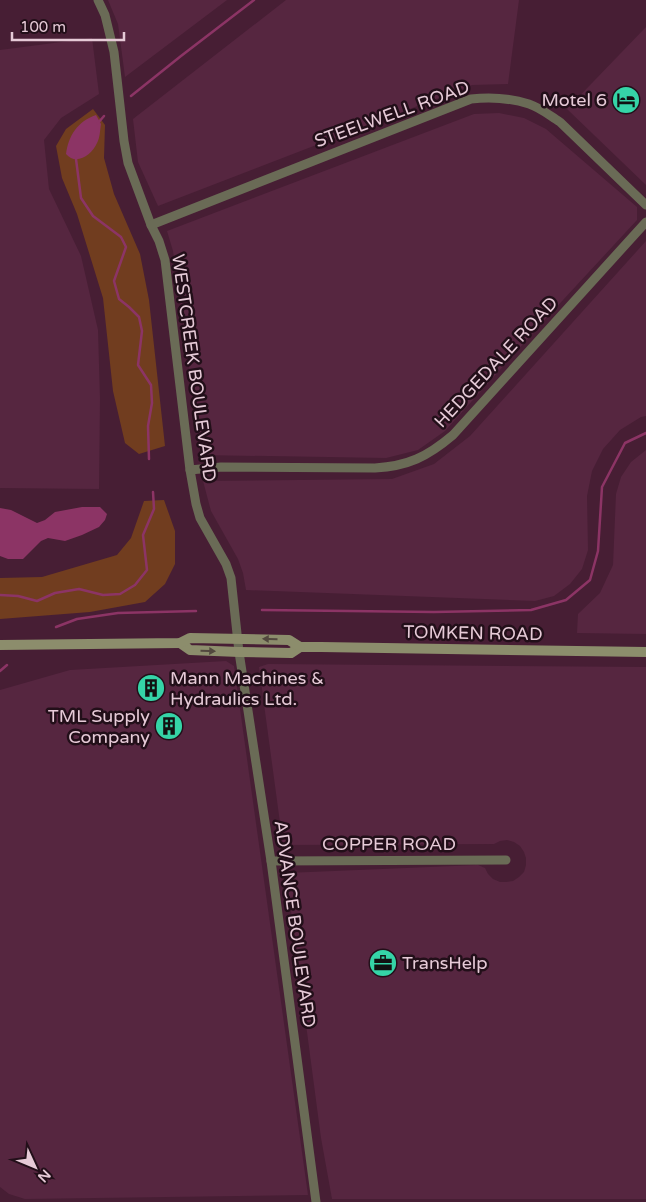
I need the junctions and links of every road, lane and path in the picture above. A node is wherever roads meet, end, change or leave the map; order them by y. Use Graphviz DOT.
graph roads {
  1 [pos="98,0"];
  2 [pos="646,205"];
  3 [pos="646,222"];
  4 [pos="151,225"];
  5 [pos="190,470"];
  6 [pos="237,639"];
  7 [pos="180,643"];
  8 [pos="0,645"];
  9 [pos="300,647"];
  10 [pos="239,652"];
  11 [pos="646,652"];
  12 [pos="506,860"];
  13 [pos="271,861"];
  14 [pos="316,1202"];
  1 -- 4 [label="street, WESTCREEK BOULEVARD"];
  2 -- 4 [label="street, STEELWELL ROAD"];
  3 -- 5 [label="street, HEDGEDALE ROAD"];
  4 -- 5 [label="street, WESTCREEK BOULEVARD"];
  5 -- 6 [label="street, WESTCREEK BOULEVARD"];
  6 -- 7 [label="main road, TOMKEN ROAD"];
  9 -- 6 [label="main road, TOMKEN ROAD, one-way"];
  6 -- 10 [label="street, WESTCREEK BOULEVARD"];
  7 -- 8 [label="main road, TOMKEN ROAD"];
  7 -- 10 [label="main road, TOMKEN ROAD, one-way"];
  9 -- 10 [label="main road, TOMKEN ROAD"];
  9 -- 11 [label="main road, TOMKEN ROAD"];
  10 -- 13 [label="street, ADVANCE BOULEVARD"];
  12 -- 13 [label="street, COPPER ROAD"];
  13 -- 14 [label="street, ADVANCE BOULEVARD"];
}
